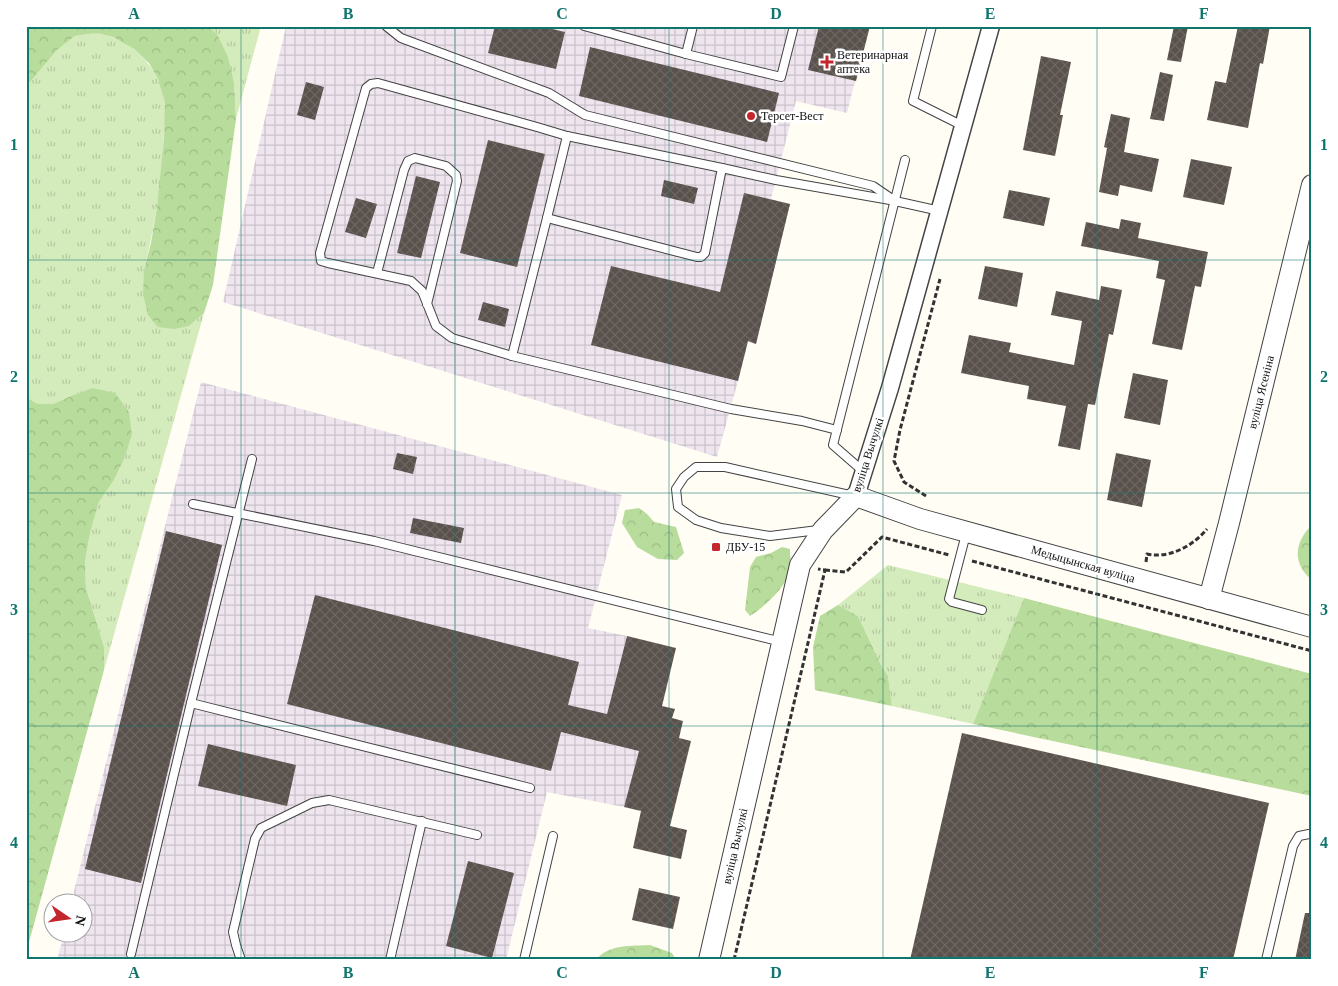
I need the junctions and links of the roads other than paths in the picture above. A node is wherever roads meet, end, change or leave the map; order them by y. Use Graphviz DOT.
graph roads {
  1 [pos="386,26"];
  2 [pos="584,26"];
  3 [pos="693,26"];
  4 [pos="794,26"];
  5 [pos="932,26"];
  6 [pos="991,26"];
  7 [pos="686,54"];
  8 [pos="963,126"];
  9 [pos="567,136"];
  10 [pos="905,160"];
  11 [pos="722,168"];
  12 [pos="1312,185"];
  13 [pos="895,201"];
  14 [pos="940,211"];
  15 [pos="547,218"];
  16 [pos="377,273"];
  17 [pos="427,304"];
  18 [pos="512,356"];
  19 [pos="837,430"];
  20 [pos="252,459"];
  21 [pos="864,472"];
  22 [pos="856,496"];
  23 [pos="193,504"];
  24 [pos="238,512"];
  25 [pos="823,530"];
  26 [pos="966,532"];
  27 [pos="1210,599"];
  28 [pos="982,610"];
  29 [pos="1312,627"];
  30 [pos="782,642"];
  31 [pos="191,703"];
  32 [pos="530,788"];
  33 [pos="422,821"];
  34 [pos="1312,834"];
  35 [pos="477,835"];
  36 [pos="553,836"];
  37 [pos="131,954"];
  38 [pos="241,960"];
  39 [pos="390,960"];
  40 [pos="524,960"];
  41 [pos="709,960"];
  42 [pos="1266,960"];
  1 -- 13 [label="lane"];
  2 -- 7 [label="lane"];
  3 -- 7 [label="lane"];
  4 -- 7 [label="lane"];
  5 -- 8 [label="lane"];
  6 -- 8 [label="street, вуліца Вычулкі"];
  8 -- 14 [label="street, вуліца Вычулкі"];
  9 -- 11 [label="lane"];
  9 -- 15 [label="lane"];
  9 -- 16 [label="lane"];
  10 -- 13 [label="lane"];
  11 -- 13 [label="lane"];
  11 -- 15 [label="lane"];
  12 -- 27 [label="street, вуліца Ясеніна"];
  13 -- 14 [label="lane"];
  13 -- 19 [label="lane"];
  14 -- 21 [label="street, вуліца Вычулкі"];
  15 -- 18 [label="lane"];
  16 -- 17 [label="lane"];
  16 -- 17 [label="lane"];
  17 -- 18 [label="lane"];
  18 -- 19 [label="lane"];
  19 -- 21 [label="lane"];
  20 -- 24 [label="lane"];
  21 -- 22 [label="street, вуліца Вычулкі"];
  22 -- 25 [label="street, вуліца Вычулкі"];
  22 -- 25 [label="lane"];
  22 -- 26 [label="street, Медыцынская вуліца"];
  23 -- 24 [label="lane"];
  24 -- 30 [label="lane"];
  24 -- 31 [label="lane"];
  25 -- 30 [label="street, вуліца Вычулкі"];
  26 -- 27 [label="street, Медыцынская вуліца"];
  26 -- 28 [label="lane"];
  27 -- 29 [label="street, Медыцынская вуліца"];
  30 -- 41 [label="street, вуліца Вычулкі"];
  31 -- 32 [label="lane"];
  31 -- 37 [label="lane"];
  33 -- 35 [label="lane"];
  33 -- 38 [label="lane"];
  33 -- 39 [label="lane"];
  34 -- 42 [label="lane"];
  36 -- 40 [label="lane"];
}
